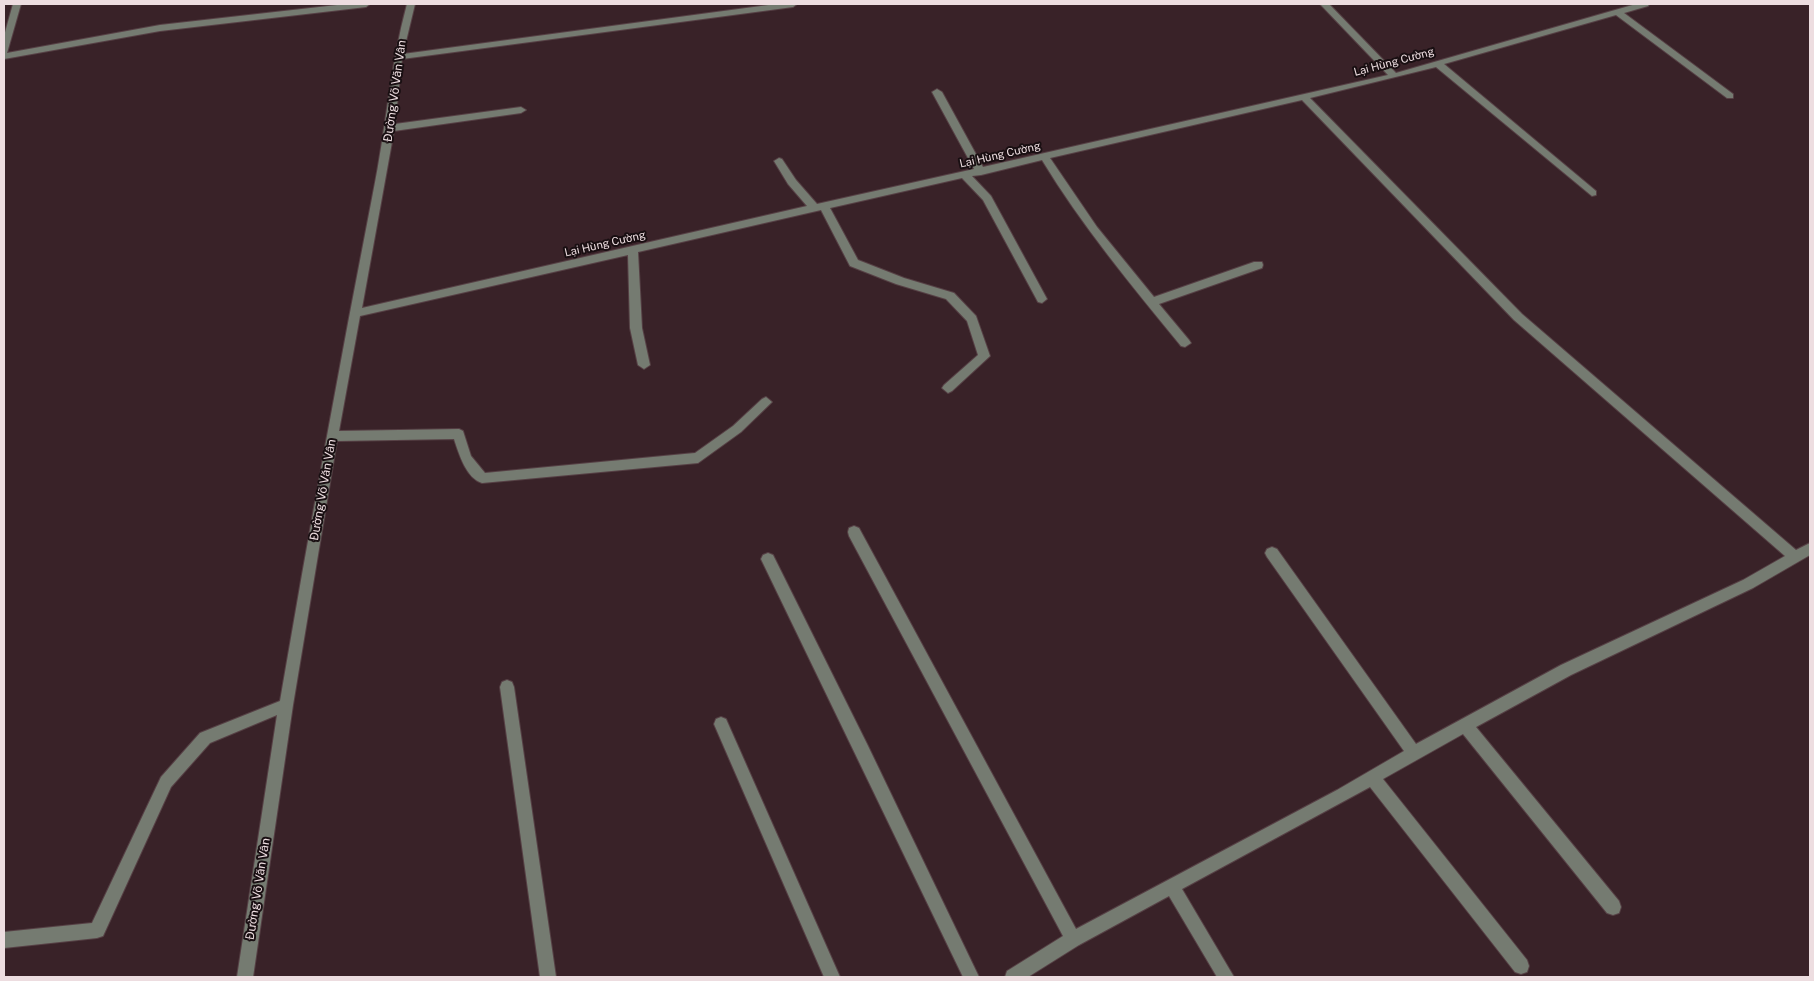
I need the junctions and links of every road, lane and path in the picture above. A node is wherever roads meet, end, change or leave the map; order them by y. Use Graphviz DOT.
graph roads {
  1 [pos="16,4"];
  2 [pos="366,4"];
  3 [pos="411,4"];
  4 [pos="793,4"];
  5 [pos="1324,4"];
  6 [pos="1645,4"];
  7 [pos="1618,12"];
  8 [pos="4,51"];
  9 [pos="4,56"];
  10 [pos="398,57"];
  11 [pos="1437,63"];
  12 [pos="1394,76"];
  13 [pos="937,92"];
  14 [pos="1730,96"];
  15 [pos="1304,97"];
  16 [pos="521,110"];
  17 [pos="390,128"];
  18 [pos="1045,157"];
  19 [pos="779,161"];
  20 [pos="980,172"];
  21 [pos="965,175"];
  22 [pos="1592,193"];
  23 [pos="819,208"];
  24 [pos="633,250"];
  25 [pos="1258,265"];
  26 [pos="1042,299"];
  27 [pos="1152,302"];
  28 [pos="356,313"];
  29 [pos="1185,343"];
  30 [pos="644,365"];
  31 [pos="948,388"];
  32 [pos="766,402"];
  33 [pos="332,436"];
  34 [pos="854,532"];
  35 [pos="1810,549"];
  36 [pos="1272,553"];
  37 [pos="1796,557"];
  38 [pos="768,559"];
  39 [pos="507,687"];
  40 [pos="286,705"];
  41 [pos="721,724"];
  42 [pos="1466,726"];
  43 [pos="1414,753"];
  44 [pos="1373,778"];
  45 [pos="1172,887"];
  46 [pos="1613,907"];
  47 [pos="1073,939"];
  48 [pos="4,940"];
  49 [pos="1521,966"];
  50 [pos="245,977"];
  51 [pos="548,977"];
  52 [pos="832,977"];
  53 [pos="971,977"];
  54 [pos="1013,977"];
  55 [pos="1226,977"];
  1 -- 8 [label="street"];
  2 -- 9 [label="street"];
  3 -- 10 [label="street, Đường Võ Văn Vân"];
  4 -- 10 [label="street"];
  5 -- 12 [label="street"];
  6 -- 7 [label="street, Lại Hùng Cường"];
  7 -- 11 [label="street, Lại Hùng Cường"];
  7 -- 14 [label="street"];
  10 -- 17 [label="street, Đường Võ Văn Vân"];
  11 -- 12 [label="street, Lại Hùng Cường"];
  11 -- 22 [label="street"];
  12 -- 15 [label="street, Lại Hùng Cường"];
  13 -- 20 [label="street"];
  15 -- 18 [label="street, Lại Hùng Cường"];
  15 -- 37 [label="street"];
  16 -- 17 [label="street"];
  17 -- 28 [label="street, Đường Võ Văn Vân"];
  18 -- 20 [label="street, Lại Hùng Cường"];
  18 -- 27 [label="street"];
  19 -- 23 [label="street"];
  20 -- 21 [label="street, Lại Hùng Cường"];
  21 -- 23 [label="street, Lại Hùng Cường"];
  21 -- 26 [label="street"];
  23 -- 24 [label="street, Lại Hùng Cường"];
  23 -- 31 [label="street"];
  24 -- 28 [label="street, Lại Hùng Cường"];
  24 -- 30 [label="street"];
  25 -- 27 [label="street"];
  27 -- 29 [label="street"];
  28 -- 33 [label="street, Đường Võ Văn Vân"];
  32 -- 33 [label="street"];
  33 -- 40 [label="street, Đường Võ Văn Vân"];
  34 -- 47 [label="street"];
  35 -- 37 [label="street"];
  36 -- 43 [label="street"];
  37 -- 42 [label="street"];
  38 -- 53 [label="street"];
  39 -- 51 [label="street"];
  40 -- 48 [label="street"];
  40 -- 50 [label="street, Đường Võ Văn Vân"];
  41 -- 52 [label="street"];
  42 -- 43 [label="street"];
  42 -- 46 [label="street"];
  43 -- 44 [label="street"];
  44 -- 45 [label="street"];
  44 -- 49 [label="street"];
  45 -- 47 [label="street"];
  45 -- 55 [label="street"];
  47 -- 54 [label="street"];
}
